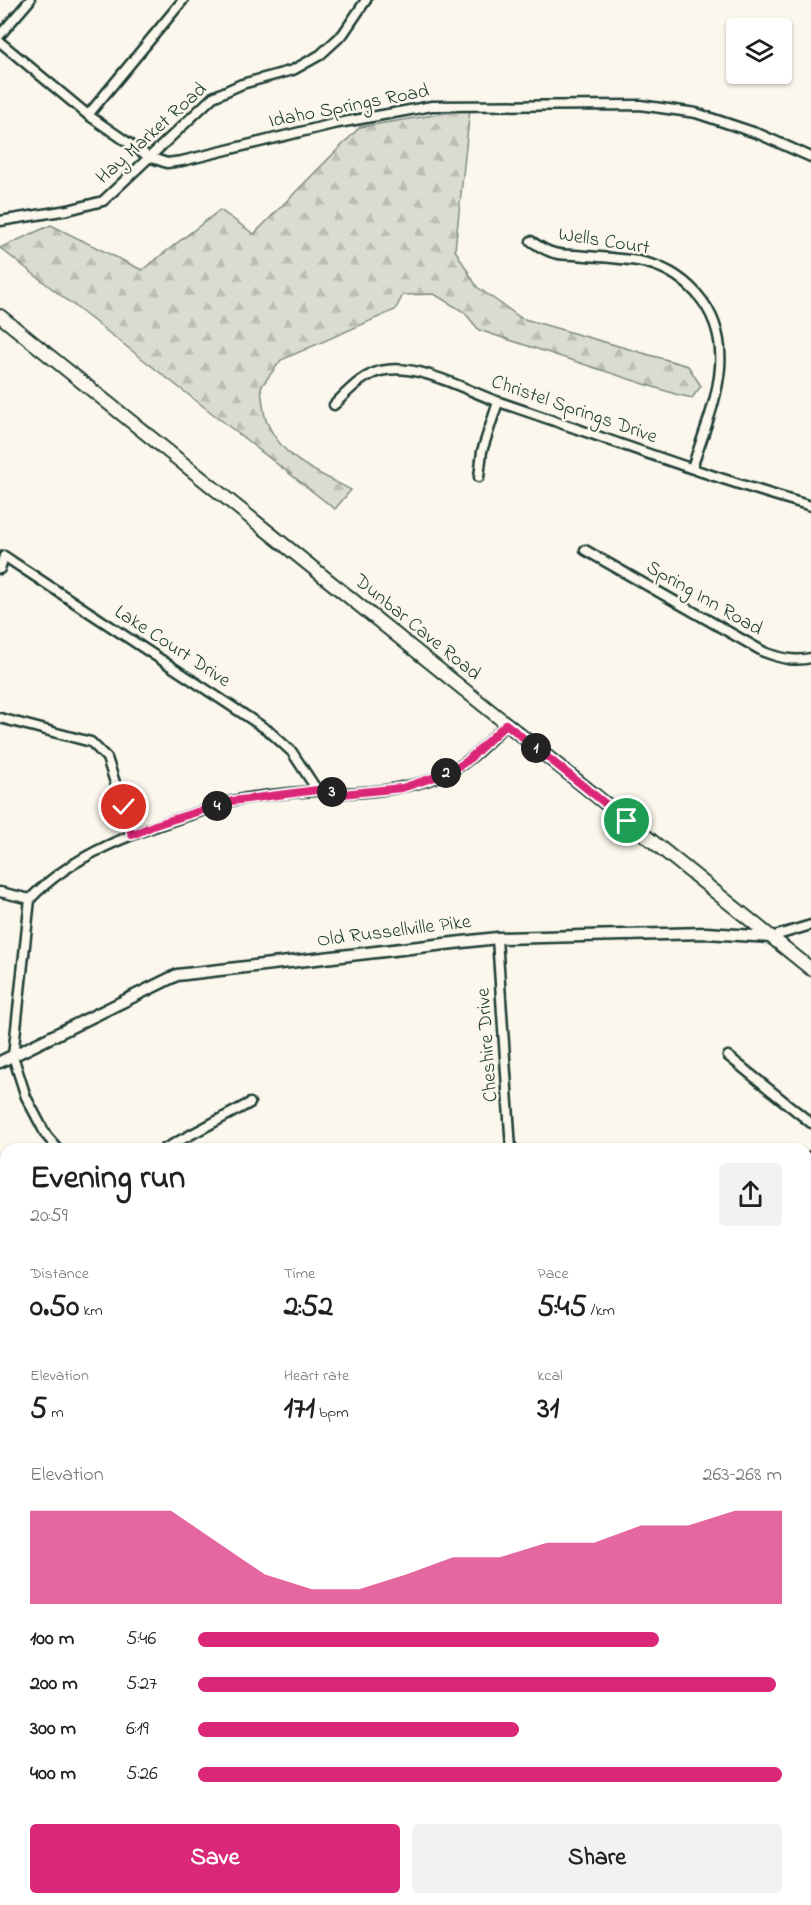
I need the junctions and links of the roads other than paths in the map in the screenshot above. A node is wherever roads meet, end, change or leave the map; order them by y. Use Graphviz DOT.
graph roads {
  1 [pos="30,0"];
  2 [pos="183,0"];
  3 [pos="366,0"];
  4 [pos="0,35"];
  5 [pos="0,42"];
  6 [pos="88,115"];
  7 [pos="149,157"];
  8 [pos="811,157"];
  9 [pos="0,221"];
  10 [pos="531,241"];
  11 [pos="0,316"];
  12 [pos="498,402"];
  13 [pos="334,405"];
  14 [pos="692,468"];
  15 [pos="479,477"];
  16 [pos="811,506"];
  17 [pos="585,550"];
  18 [pos="0,569"];
  19 [pos="811,658"];
  20 [pos="0,718"];
  21 [pos="506,724"];
  22 [pos="317,790"];
  23 [pos="132,835"];
  24 [pos="0,892"];
  25 [pos="30,899"];
  26 [pos="811,925"];
  27 [pos="771,937"];
  28 [pos="497,938"];
  29 [pos="811,969"];
  30 [pos="13,1056"];
  31 [pos="728,1056"];
  32 [pos="0,1062"];
  33 [pos="250,1103"];
  34 [pos="811,1123"];
  35 [pos="52,1143"];
  36 [pos="175,1143"];
  37 [pos="511,1143"];
  1 -- 4 [label="street"];
  2 -- 6 [label="street"];
  3 -- 7 [label="street, Hay Market Road"];
  5 -- 6 [label="street, Idaho Springs Road"];
  6 -- 7 [label="street, Idaho Springs Road"];
  7 -- 8 [label="street, Idaho Springs Road"];
  7 -- 9 [label="street, Hay Market Road"];
  10 -- 14 [label="street, Wells Court"];
  11 -- 21 [label="main road, Dunbar Cave Road"];
  12 -- 13 [label="street, Christel Springs Drive"];
  12 -- 14 [label="street, Christel Springs Drive"];
  12 -- 15 [label="street"];
  14 -- 16 [label="street, Christel Springs Drive"];
  17 -- 19 [label="street, Spring Inn Road"];
  18 -- 22 [label="street, Lake Court Drive"];
  20 -- 23 [label="street"];
  21 -- 22 [label="street"];
  21 -- 27 [label="main road, Dunbar Cave Road"];
  22 -- 23 [label="street"];
  23 -- 25 [label="street"];
  24 -- 25 [label="street"];
  25 -- 30 [label="street"];
  26 -- 27 [label="street, Old Russellville Pike"];
  27 -- 28 [label="street, Old Russellville Pike"];
  27 -- 29 [label="main road, Dunbar Cave Road"];
  28 -- 30 [label="street, Old Russellville Pike"];
  28 -- 37 [label="street, Cheshire Drive"];
  30 -- 32 [label="street, Old Russellville Pike"];
  30 -- 35 [label="street"];
  31 -- 34 [label="street"];
  33 -- 36 [label="street"];
}
